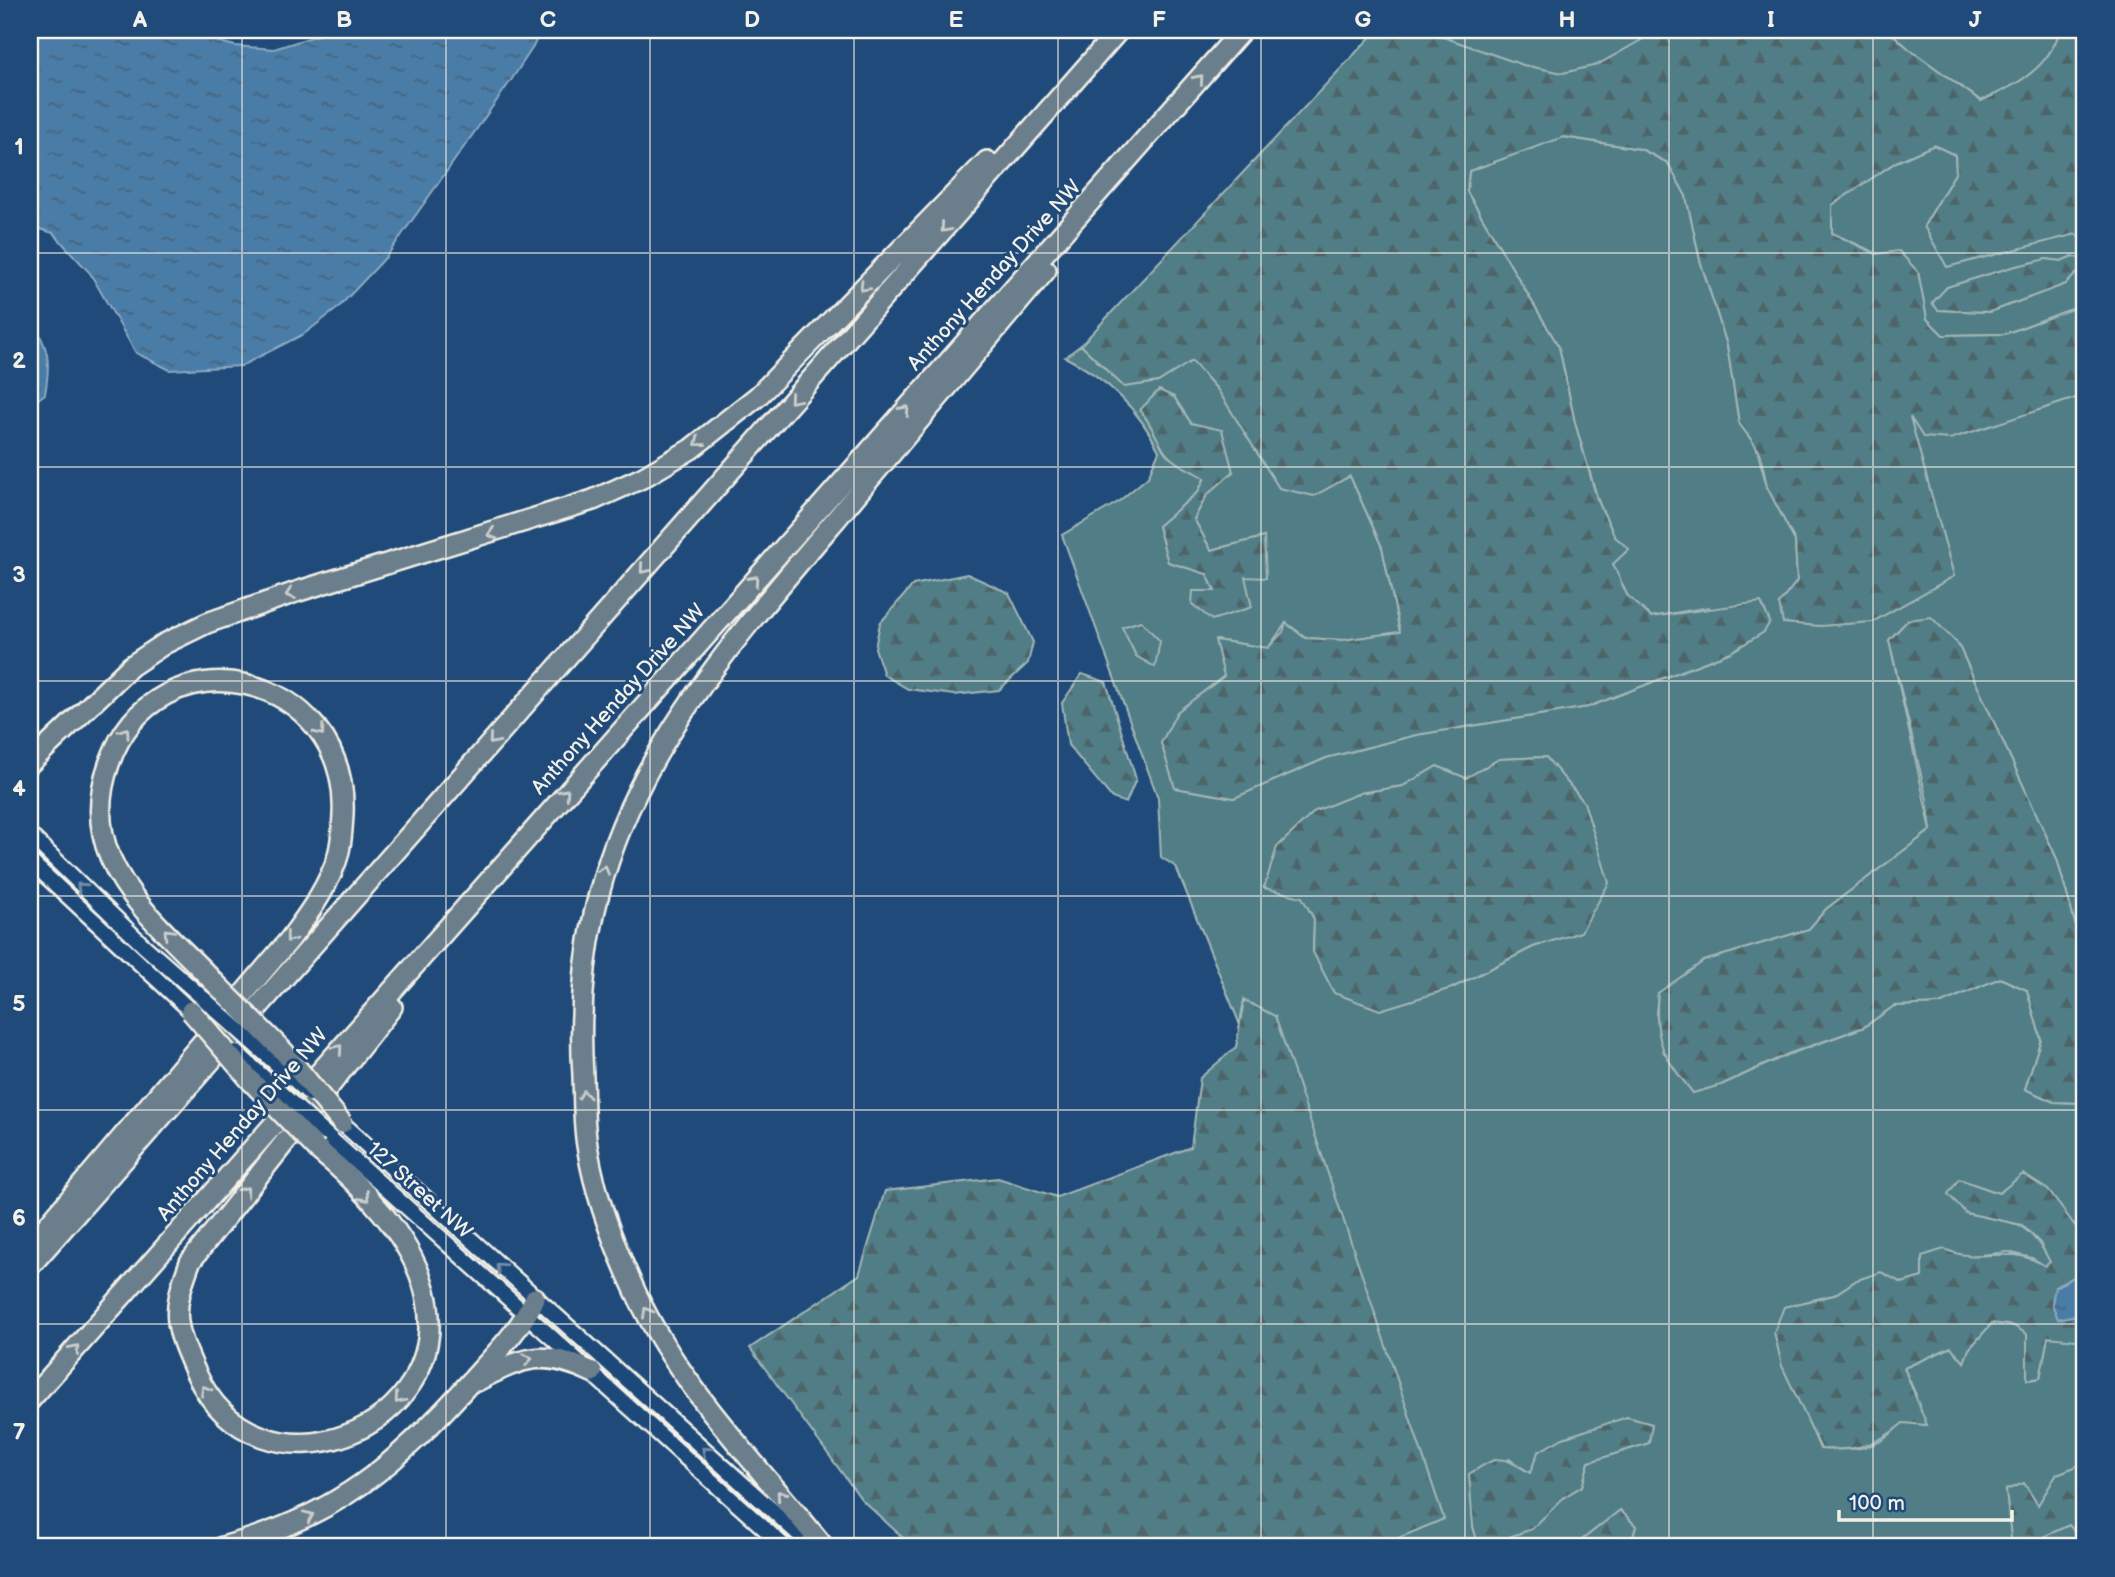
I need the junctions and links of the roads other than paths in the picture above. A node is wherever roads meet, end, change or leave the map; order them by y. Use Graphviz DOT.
graph roads {
  1 [pos="1119,30"];
  2 [pos="1242,30"];
  3 [pos="1103,48"];
  4 [pos="1155,128"];
  5 [pos="91,702"];
  6 [pos="30,745"];
  7 [pos="30,763"];
  8 [pos="30,835"];
  9 [pos="520,844"];
  10 [pos="30,861"];
  11 [pos="203,997"];
  12 [pos="342,1123"];
  13 [pos="320,1140"];
  14 [pos="30,1246"];
  15 [pos="30,1266"];
  16 [pos="532,1306"];
  17 [pos="592,1372"];
  18 [pos="467,1386"];
  19 [pos="30,1400"];
  20 [pos="222,1547"];
  21 [pos="785,1547"];
  22 [pos="813,1547"];
  23 [pos="824,1547"];
  1 -- 3 [label="highway"];
  4 -- 2 [label="highway, Anthony Henday Drive NW, one-way"];
  3 -- 5 [label="highway, one-way"];
  3 -- 15 [label="highway, one-way"];
  9 -- 4 [label="highway, Anthony Henday Drive NW, one-way"];
  23 -- 4 [label="highway, one-way"];
  5 -- 6 [label="highway"];
  5 -- 7 [label="highway"];
  11 -- 8 [label="main road, one-way"];
  13 -- 9 [label="highway, one-way"];
  19 -- 9 [label="highway, Anthony Henday Drive NW, one-way"];
  10 -- 11 [label="main road"];
  11 -- 12 [label="highway, bridge"];
  11 -- 13 [label="highway, bridge"];
  11 -- 14 [label="highway, one-way"];
  16 -- 12 [label="main road, 127 Street NW, one-way"];
  13 -- 16 [label="main road, 127 Street NW"];
  16 -- 17 [label="main road, 127 Street NW"];
  16 -- 18 [label="highway"];
  22 -- 16 [label="main road, 127 Street NW, one-way"];
  18 -- 17 [label="highway, one-way"];
  17 -- 21 [label="main road, 127 Street NW"];
  20 -- 18 [label="highway, one-way"];
}
